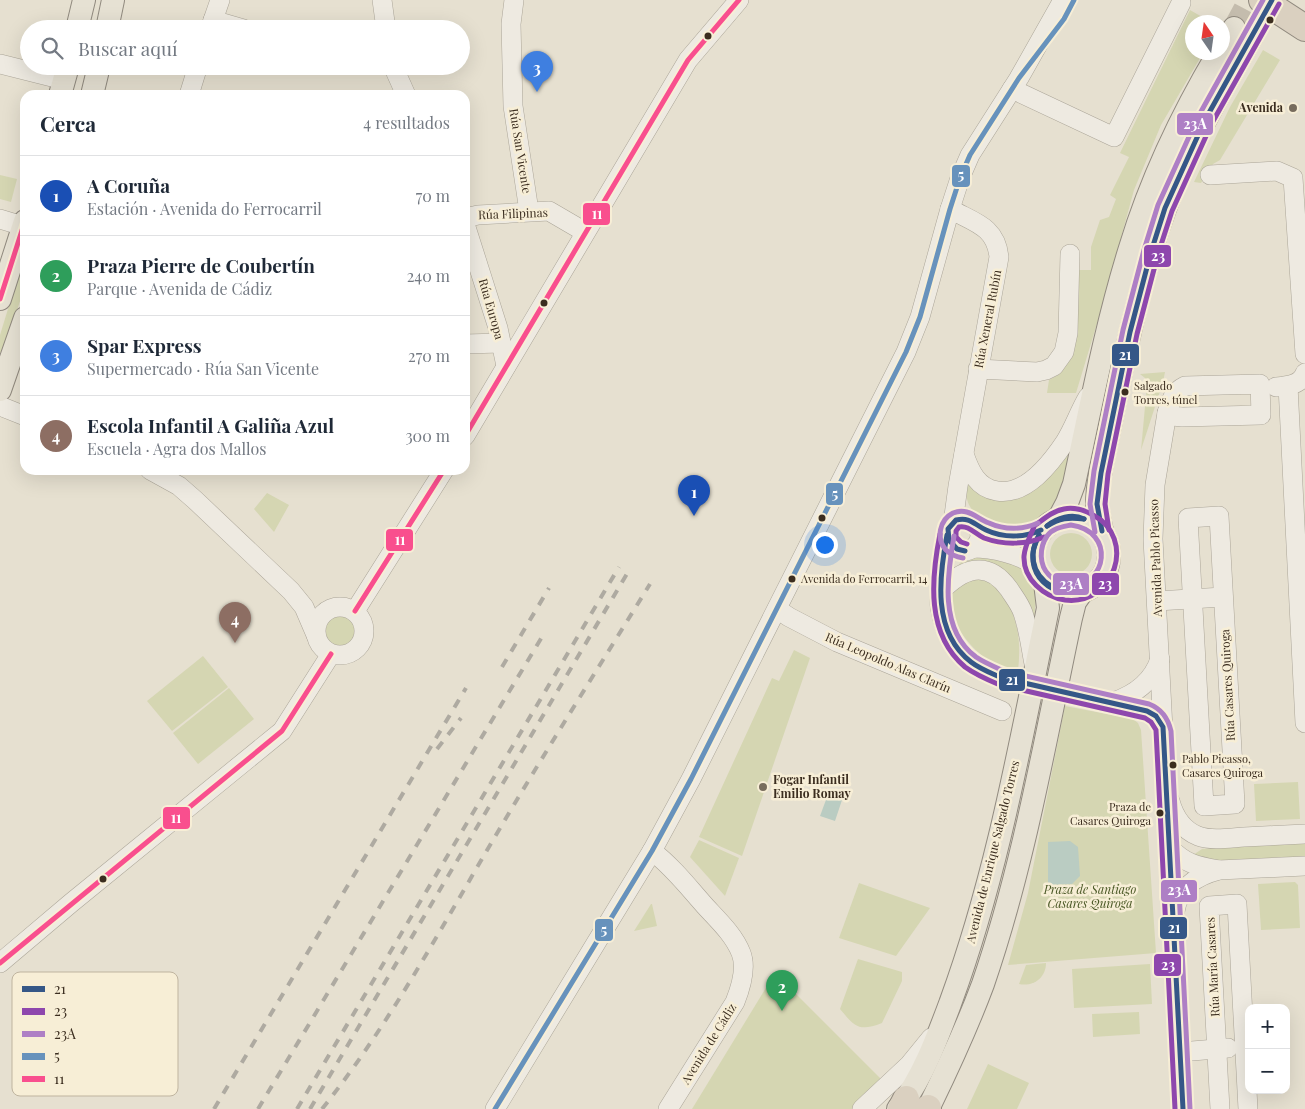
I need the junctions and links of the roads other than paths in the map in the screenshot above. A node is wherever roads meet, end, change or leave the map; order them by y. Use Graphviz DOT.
graph roads {
  1 [pos="84,0"];
  2 [pos="114,0"];
  3 [pos="220,0"];
  4 [pos="382,0"];
  5 [pos="514,0"];
  6 [pos="739,0"];
  7 [pos="1063,0"];
  8 [pos="1074,0"];
  9 [pos="1262,0"];
  10 [pos="1181,2"];
  11 [pos="79,20"];
  12 [pos="109,20"];
  13 [pos="213,20"];
  14 [pos="385,20"];
  15 [pos="1305,28"];
  16 [pos="1236,37"];
  17 [pos="1215,60"];
  18 [pos="0,64"];
  19 [pos="20,69"];
  20 [pos="44,75"];
  21 [pos="97,75"];
  22 [pos="195,75"];
  23 [pos="395,75"];
  24 [pos="64,80"];
  25 [pos="1015,84"];
  26 [pos="93,90"];
  27 [pos="191,90"];
  28 [pos="403,90"];
  29 [pos="1210,174"];
  30 [pos="950,209"];
  31 [pos="529,212"];
  32 [pos="470,216"];
  33 [pos="0,219"];
  34 [pos="20,224"];
  35 [pos="585,232"];
  36 [pos="20,237"];
  37 [pos="470,240"];
  38 [pos="1070,254"];
  39 [pos="0,299"];
  40 [pos="20,332"];
  41 [pos="501,343"];
  42 [pos="470,344"];
  43 [pos="1305,354"];
  44 [pos="506,366"];
  45 [pos="978,369"];
  46 [pos="1305,373"];
  47 [pos="1096,386"];
  48 [pos="1288,386"];
  49 [pos="1260,388"];
  50 [pos="0,390"];
  51 [pos="0,406"];
  52 [pos="20,414"];
  53 [pos="1174,415"];
  54 [pos="1298,421"];
  55 [pos="470,427"];
  56 [pos="964,454"];
  57 [pos="159,475"];
  58 [pos="441,475"];
  59 [pos="1059,518"];
  60 [pos="962,526"];
  61 [pos="1041,530"];
  62 [pos="1102,531"];
  63 [pos="968,550"];
  64 [pos="1040,575"];
  65 [pos="941,586"];
  66 [pos="1082,592"];
  67 [pos="1223,597"];
  68 [pos="1192,599"];
  69 [pos="1157,601"];
  70 [pos="304,607"];
  71 [pos="777,609"];
  72 [pos="355,611"];
  73 [pos="323,612"];
  74 [pos="316,635"];
  75 [pos="331,654"];
  76 [pos="1160,659"];
  77 [pos="1026,676"];
  78 [pos="1070,694"];
  79 [pos="1112,702"];
  80 [pos="1002,711"];
  81 [pos="1161,717"];
  82 [pos="1305,723"];
  83 [pos="1167,790"];
  84 [pos="1305,834"];
  85 [pos="1217,839"];
  86 [pos="652,851"];
  87 [pos="1172,855"];
  88 [pos="1305,866"];
  89 [pos="1219,870"];
  90 [pos="680,878"];
  91 [pos="636,880"];
  92 [pos="1173,925"];
  93 [pos="0,963"];
  94 [pos="943,1021"];
  95 [pos="1245,1047"];
  96 [pos="1217,1049"];
  97 [pos="1245,1049"];
  98 [pos="1180,1052"];
  99 [pos="915,1107"];
  100 [pos="495,1109"];
  101 [pos="668,1109"];
  102 [pos="862,1109"];
  103 [pos="1183,1109"];
  104 [pos="1220,1109"];
  105 [pos="1248,1109"];
  1 -- 11 [label="main road"];
  2 -- 12 [label="main road"];
  3 -- 13 [label="street"];
  4 -- 14 [label="street"];
  5 -- 31 [label="street, Rúa San Vicente"];
  6 -- 35 [label="street"];
  7 -- 25 [label="street"];
  8 -- 25 [label="street"];
  9 -- 15 [label="highway"];
  10 -- 25 [label="street"];
  16 -- 62 [label="main road"];
  17 -- 47 [label="main road"];
  18 -- 19 [label="street"];
  20 -- 24 [label="street"];
  21 -- 26 [label="main road"];
  22 -- 27 [label="street"];
  23 -- 28 [label="street"];
  25 -- 30 [label="street"];
  29 -- 43 [label="street"];
  30 -- 45 [label="street, Rúa Xeneral Rubín"];
  30 -- 71 [label="street"];
  31 -- 32 [label="street, Rúa Filipinas"];
  31 -- 35 [label="street, Rúa Filipinas"];
  33 -- 34 [label="street"];
  35 -- 44 [label="street"];
  36 -- 39 [label="main road"];
  37 -- 41 [label="street, Rúa Europa"];
  38 -- 45 [label="street"];
  40 -- 50 [label="main road"];
  41 -- 42 [label="street"];
  41 -- 44 [label="street, Rúa Europa"];
  44 -- 55 [label="street"];
  45 -- 56 [label="street, Rúa Xeneral Rubín"];
  46 -- 48 [label="street"];
  47 -- 56 [label="street"];
  47 -- 59 [label="main road"];
  48 -- 49 [label="street"];
  48 -- 54 [label="street"];
  49 -- 53 [label="street"];
  49 -- 53 [label="street, Avenida Pablo Picasso"];
  51 -- 52 [label="street"];
  53 -- 69 [label="street, Avenida Pablo Picasso"];
  54 -- 82 [label="street"];
  56 -- 60 [label="street, Rúa Xeneral Rubín"];
  57 -- 70 [label="street"];
  58 -- 72 [label="street"];
  59 -- 61 [label="main road"];
  59 -- 62 [label="main road"];
  60 -- 61 [label="street"];
  60 -- 63 [label="street, Rúa Xeneral Rubín"];
  60 -- 63 [label="street"];
  60 -- 65 [label="street"];
  61 -- 64 [label="main road"];
  62 -- 66 [label="main road"];
  63 -- 64 [label="street"];
  63 -- 65 [label="street"];
  64 -- 66 [label="main road"];
  64 -- 77 [label="main road, Avenida de Enrique Salgado Torres"];
  65 -- 77 [label="street"];
  65 -- 77 [label="street"];
  66 -- 99 [label="main road, Avenida de Enrique Salgado Torres"];
  67 -- 68 [label="street"];
  67 -- 68 [label="street, Rúa Casares Quiroga"];
  67 -- 68 [label="street, Rúa Casares Quiroga"];
  68 -- 69 [label="street"];
  69 -- 76 [label="street, Avenida Pablo Picasso"];
  70 -- 73 [label="street"];
  70 -- 74 [label="street"];
  71 -- 80 [label="street, Rúa Leopoldo Alas Clarín"];
  71 -- 86 [label="street"];
  72 -- 73 [label="street"];
  72 -- 75 [label="street"];
  73 -- 74 [label="street"];
  74 -- 75 [label="street"];
  75 -- 93 [label="street"];
  76 -- 79 [label="street"];
  76 -- 81 [label="street, Avenida Pablo Picasso"];
  77 -- 94 [label="main road, Avenida de Enrique Salgado Torres"];
  78 -- 79 [label="street"];
  79 -- 81 [label="street"];
  81 -- 83 [label="street, Avenida Pablo Picasso"];
  83 -- 85 [label="street"];
  83 -- 87 [label="street, Avenida Pablo Picasso"];
  84 -- 85 [label="street"];
  85 -- 87 [label="street"];
  86 -- 90 [label="street, Avenida de Cádiz"];
  86 -- 91 [label="street"];
  87 -- 89 [label="street"];
  87 -- 92 [label="street, Avenida Pablo Picasso"];
  88 -- 89 [label="street"];
  89 -- 92 [label="street"];
  90 -- 91 [label="street"];
  90 -- 101 [label="street, Avenida de Cádiz"];
  91 -- 100 [label="street"];
  92 -- 98 [label="street, Avenida Pablo Picasso"];
  94 -- 99 [label="main road, Avenida de Enrique Salgado Torres"];
  94 -- 102 [label="street"];
  95 -- 96 [label="street"];
  95 -- 96 [label="street, Rúa María Casares"];
  96 -- 98 [label="street"];
  96 -- 104 [label="street, Rúa María Casares"];
  97 -- 105 [label="street, Rúa María Casares"];
  98 -- 103 [label="street, Avenida Pablo Picasso"];
}
